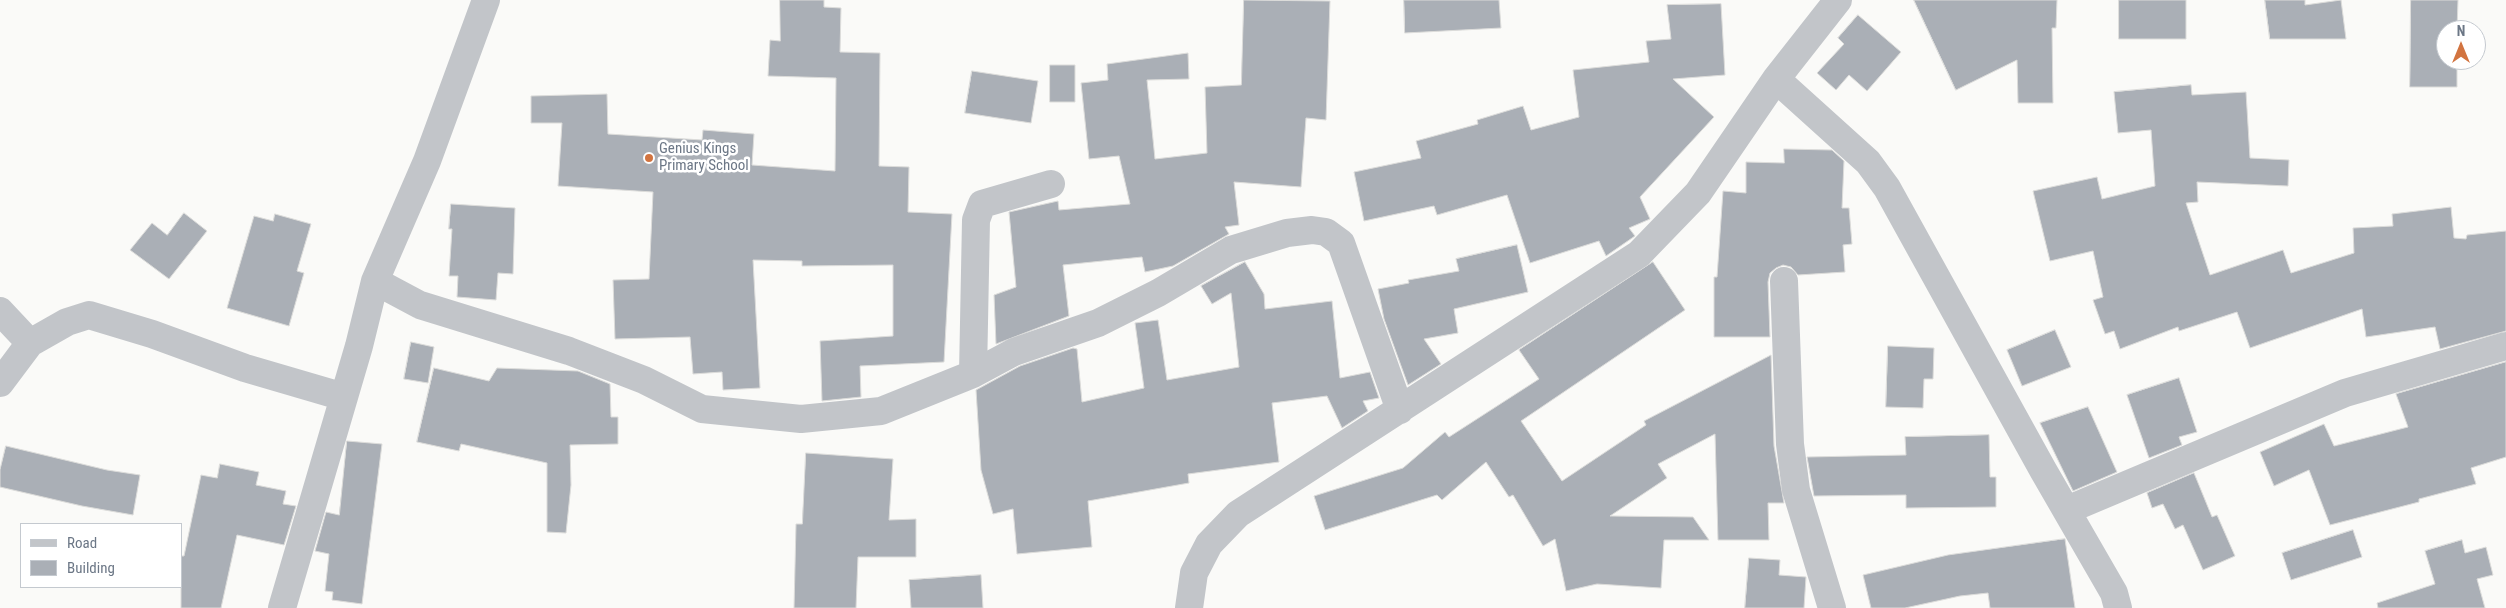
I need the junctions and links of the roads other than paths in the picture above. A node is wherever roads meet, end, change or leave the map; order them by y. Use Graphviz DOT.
graph roads {
  1 [pos="486,0"];
  2 [pos="1838,0"];
  3 [pos="1776,79"];
  4 [pos="1051,184"];
  5 [pos="375,281"];
  6 [pos="1784,281"];
  7 [pos="0,311"];
  8 [pos="30,343"];
  9 [pos="2506,346"];
  10 [pos="972,374"];
  11 [pos="0,383"];
  12 [pos="344,397"];
  13 [pos="1400,410"];
  14 [pos="2067,510"];
  15 [pos="282,608"];
  16 [pos="1189,608"];
  17 [pos="1832,608"];
  18 [pos="2118,608"];
  1 -- 5 [label="street"];
  2 -- 3 [label="street"];
  3 -- 13 [label="street"];
  3 -- 14 [label="street"];
  4 -- 10 [label="street"];
  5 -- 10 [label="street"];
  5 -- 12 [label="street"];
  6 -- 17 [label="street"];
  7 -- 8 [label="street"];
  8 -- 11 [label="street"];
  8 -- 12 [label="street"];
  9 -- 14 [label="street"];
  10 -- 13 [label="street"];
  12 -- 15 [label="street"];
  13 -- 16 [label="street"];
  14 -- 18 [label="street"];
}
